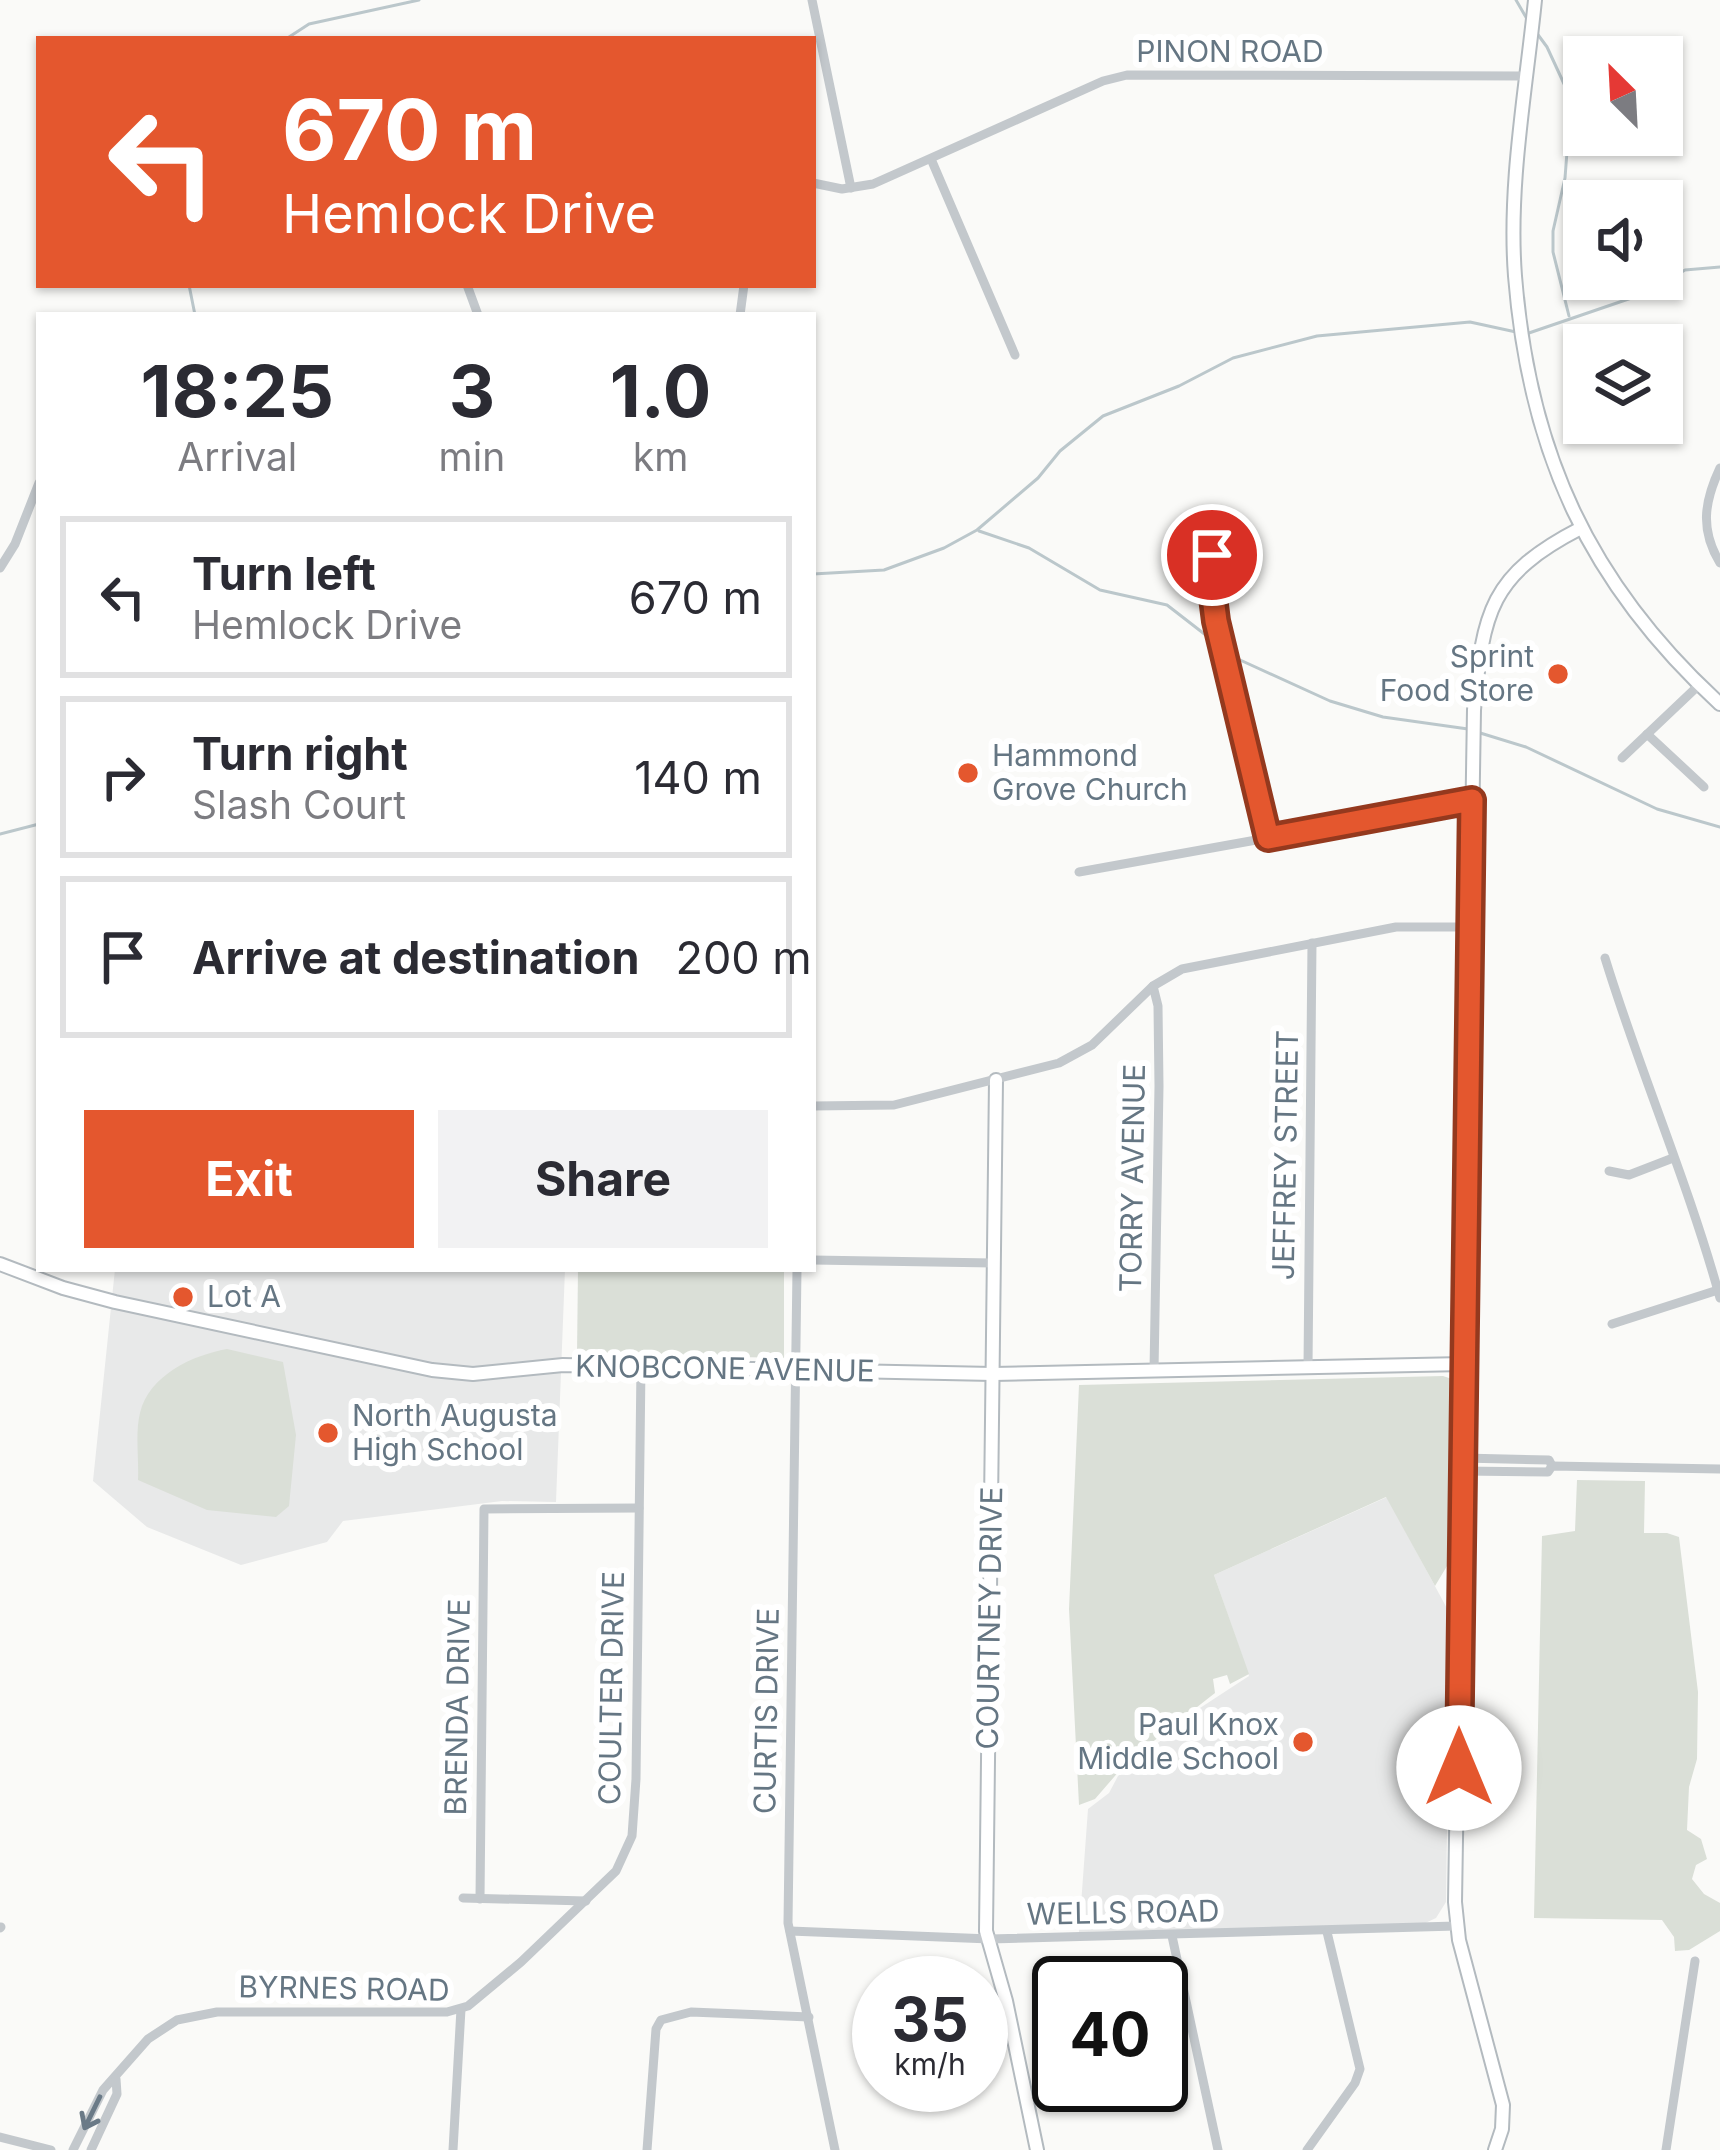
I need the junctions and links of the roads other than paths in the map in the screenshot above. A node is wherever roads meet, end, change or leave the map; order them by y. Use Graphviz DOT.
graph roads {
  1 [pos="812,0"];
  2 [pos="1535,0"];
  3 [pos="1527,76"];
  4 [pos="931,159"];
  5 [pos="816,184"];
  6 [pos="851,188"];
  7 [pos="1016,355"];
  8 [pos="1720,468"];
  9 [pos="36,491"];
  10 [pos="1582,528"];
  11 [pos="1212,555"];
  12 [pos="1720,563"];
  13 [pos="0,568"];
  14 [pos="1699,685"];
  15 [pos="1720,704"];
  16 [pos="1647,734"];
  17 [pos="1622,758"];
  18 [pos="1704,787"];
  19 [pos="1472,800"];
  20 [pos="1268,838"];
  21 [pos="1079,872"];
  22 [pos="1470,927"];
  23 [pos="1312,943"];
  24 [pos="1604,958"];
  25 [pos="1153,986"];
  26 [pos="996,1080"];
  27 [pos="816,1106"];
  28 [pos="1673,1158"];
  29 [pos="1609,1171"];
  30 [pos="816,1260"];
  31 [pos="994,1263"];
  32 [pos="0,1264"];
  33 [pos="797,1272"];
  34 [pos="1719,1294"];
  35 [pos="1612,1324"];
  36 [pos="1464,1364"];
  37 [pos="641,1366"];
  38 [pos="1308,1367"];
  39 [pos="797,1368"];
  40 [pos="1154,1371"];
  41 [pos="993,1374"];
  42 [pos="1463,1464"];
  43 [pos="1720,1469"];
  44 [pos="639,1508"];
  45 [pos="463,1898"];
  46 [pos="480,1899"];
  47 [pos="586,1901"];
  48 [pos="1456,1926"];
  49 [pos="790,1930"];
  50 [pos="1327,1932"];
  51 [pos="1172,1936"];
  52 [pos="990,1939"];
  53 [pos="1694,1961"];
  54 [pos="461,2009"];
  55 [pos="809,2017"];
  56 [pos="116,2079"];
  57 [pos="0,2137"];
  58 [pos="51,2150"];
  59 [pos="74,2150"];
  60 [pos="91,2150"];
  61 [pos="453,2150"];
  62 [pos="646,2150"];
  63 [pos="836,2150"];
  64 [pos="1037,2150"];
  65 [pos="1218,2150"];
  66 [pos="1307,2150"];
  67 [pos="1495,2150"];
  68 [pos="1666,2150"];
  1 -- 6 [label="street"];
  2 -- 3 [label="street"];
  3 -- 4 [label="street, PINON ROAD"];
  3 -- 10 [label="street"];
  4 -- 6 [label="street, PINON ROAD"];
  4 -- 7 [label="street"];
  5 -- 6 [label="street, PINON ROAD"];
  8 -- 12 [label="street"];
  9 -- 13 [label="street"];
  10 -- 14 [label="street"];
  10 -- 19 [label="street"];
  11 -- 20 [label="street"];
  14 -- 15 [label="street"];
  14 -- 16 [label="street"];
  16 -- 17 [label="street"];
  16 -- 18 [label="street"];
  19 -- 20 [label="street"];
  19 -- 22 [label="street"];
  20 -- 21 [label="street"];
  22 -- 23 [label="street"];
  22 -- 36 [label="street"];
  23 -- 25 [label="street"];
  23 -- 38 [label="street, JEFFREY STREET"];
  24 -- 28 [label="street"];
  25 -- 26 [label="street"];
  25 -- 40 [label="street, TORRY AVENUE"];
  26 -- 27 [label="street"];
  26 -- 31 [label="street, COURTNEY DRIVE"];
  28 -- 29 [label="street"];
  28 -- 34 [label="street"];
  30 -- 31 [label="street"];
  31 -- 41 [label="street, COURTNEY DRIVE"];
  32 -- 37 [label="street, KNOBCONE AVENUE"];
  33 -- 39 [label="street, CURTIS DRIVE"];
  34 -- 35 [label="street"];
  36 -- 38 [label="street, KNOBCONE AVENUE"];
  36 -- 42 [label="street"];
  37 -- 39 [label="street, KNOBCONE AVENUE"];
  37 -- 44 [label="street, COULTER DRIVE"];
  38 -- 40 [label="street, KNOBCONE AVENUE"];
  39 -- 41 [label="street, KNOBCONE AVENUE"];
  39 -- 49 [label="street, CURTIS DRIVE"];
  40 -- 41 [label="street, KNOBCONE AVENUE"];
  41 -- 52 [label="street, COURTNEY DRIVE"];
  42 -- 43 [label="street"];
  42 -- 48 [label="street"];
  44 -- 46 [label="street, BRENDA DRIVE"];
  44 -- 47 [label="street, COULTER DRIVE"];
  45 -- 46 [label="street"];
  46 -- 47 [label="street"];
  47 -- 54 [label="street, COULTER DRIVE"];
  48 -- 50 [label="street, WELLS ROAD"];
  48 -- 67 [label="street"];
  49 -- 52 [label="street, WELLS ROAD"];
  49 -- 55 [label="street, CURTIS DRIVE"];
  50 -- 51 [label="street, WELLS ROAD"];
  50 -- 66 [label="street"];
  51 -- 52 [label="street, WELLS ROAD"];
  51 -- 65 [label="street"];
  52 -- 64 [label="street, COURTNEY DRIVE"];
  53 -- 68 [label="street"];
  54 -- 56 [label="street, BYRNES ROAD"];
  54 -- 61 [label="street, BYRNES ROAD"];
  55 -- 62 [label="street"];
  55 -- 63 [label="street, CURTIS DRIVE"];
  56 -- 59 [label="street, BYRNES ROAD, one-way"];
  56 -- 60 [label="street, BYRNES ROAD"];
  57 -- 58 [label="street"];
}
